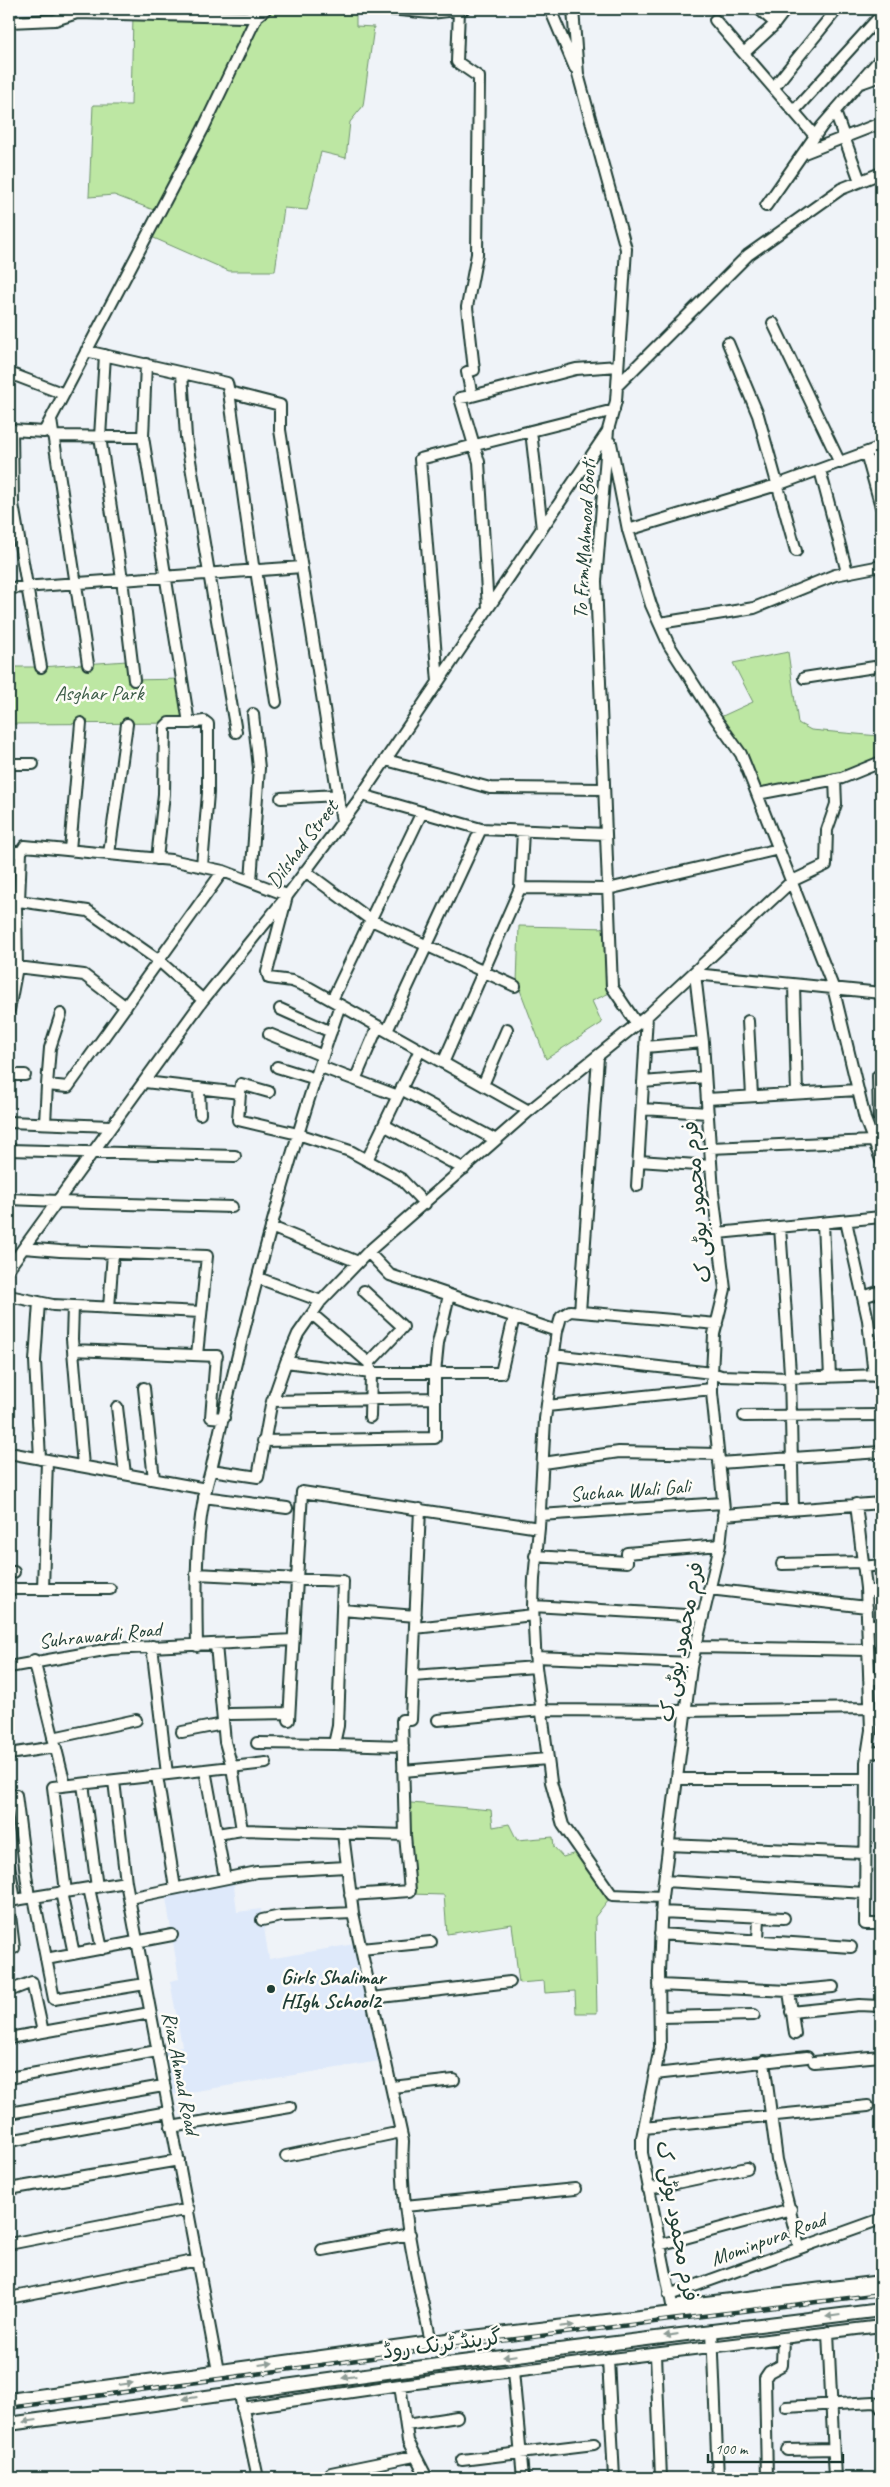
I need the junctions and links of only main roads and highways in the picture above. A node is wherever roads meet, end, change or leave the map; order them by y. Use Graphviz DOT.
graph roads {
  1 [pos="881,2288"];
  2 [pos="881,2310"];
  3 [pos="105,2387"];
  4 [pos="9,2400"];
  5 [pos="108,2409"];
  6 [pos="9,2424"];
  3 -- 1 [label="main road, گرینڈ ٹرنک روڈ, one-way"];
  2 -- 5 [label="main road, گرینڈ ٹرنک روڈ, one-way"];
  3 -- 4 [label="main road, گرینڈ ٹرنک روڈ"];
  3 -- 5 [label="main road"];
  5 -- 6 [label="main road, گرینڈ ٹرنک روڈ, one-way"];
}
